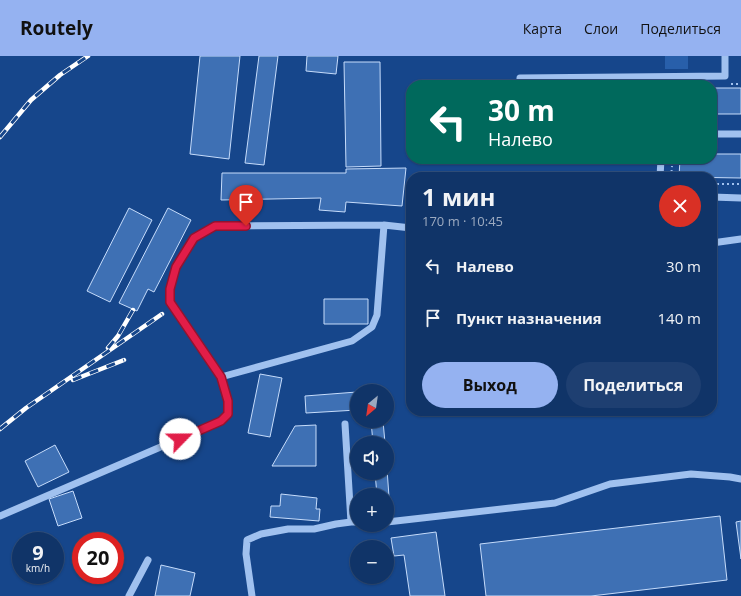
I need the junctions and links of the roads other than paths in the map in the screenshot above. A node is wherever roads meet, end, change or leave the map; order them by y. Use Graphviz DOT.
graph roads {
  1 [pos="726,56"];
  2 [pos="520,80"];
  3 [pos="717,134"];
  4 [pos="741,134"];
  5 [pos="717,197"];
  6 [pos="741,198"];
  7 [pos="384,226"];
  8 [pos="406,228"];
  9 [pos="741,239"];
  10 [pos="717,242"];
  11 [pos="221,377"];
  12 [pos="345,424"];
  13 [pos="741,479"];
  14 [pos="351,488"];
  15 [pos="0,516"];
  16 [pos="394,521"];
  17 [pos="350,522"];
  18 [pos="148,560"];
  19 [pos="129,596"];
  20 [pos="252,596"];
  1 -- 2 [label="lane"];
  3 -- 4 [label="lane"];
  5 -- 6 [label="lane"];
  7 -- 8 [label="lane"];
  7 -- 11 [label="lane"];
  7 -- 11 [label="lane"];
  9 -- 10 [label="lane"];
  11 -- 15 [label="lane"];
  12 -- 14 [label="lane"];
  13 -- 16 [label="lane"];
  17 -- 20 [label="lane"];
  18 -- 19 [label="lane"];
}
